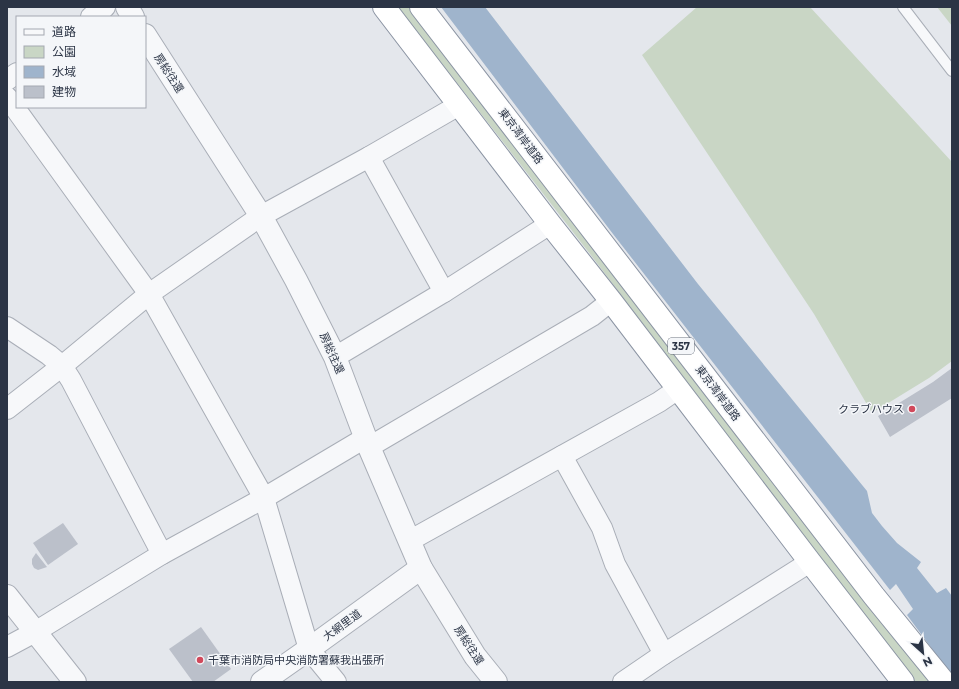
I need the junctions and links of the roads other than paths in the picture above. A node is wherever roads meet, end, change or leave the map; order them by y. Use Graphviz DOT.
graph roads {
  1 [pos="105,7"];
  2 [pos="127,7"];
  3 [pos="384,7"];
  4 [pos="421,7"];
  5 [pos="903,7"];
  6 [pos="92,16"];
  7 [pos="133,16"];
  8 [pos="146,37"];
  9 [pos="952,71"];
  10 [pos="16,74"];
  11 [pos="7,80"];
  12 [pos="7,97"];
  13 [pos="459,105"];
  14 [pos="369,157"];
  15 [pos="261,216"];
  16 [pos="550,224"];
  17 [pos="444,292"];
  18 [pos="149,294"];
  19 [pos="611,301"];
  20 [pos="7,327"];
  21 [pos="335,357"];
  22 [pos="62,366"];
  23 [pos="678,389"];
  24 [pos="7,409"];
  25 [pos="367,442"];
  26 [pos="562,456"];
  27 [pos="264,498"];
  28 [pos="409,541"];
  29 [pos="162,554"];
  30 [pos="810,562"];
  31 [pos="421,568"];
  32 [pos="7,596"];
  33 [pos="35,632"];
  34 [pos="7,647"];
  35 [pos="309,649"];
  36 [pos="664,654"];
  37 [pos="75,682"];
  38 [pos="262,682"];
  39 [pos="336,682"];
  40 [pos="496,682"];
  41 [pos="623,682"];
  42 [pos="903,682"];
  43 [pos="944,682"];
  1 -- 6 [label="street"];
  2 -- 7 [label="street"];
  3 -- 13 [label="highway, 357"];
  4 -- 43 [label="highway, 東京湾岸道路 / 357"];
  5 -- 9 [label="lane"];
  8 -- 15 [label="street, 房総往還"];
  10 -- 11 [label="street"];
  12 -- 18 [label="street"];
  13 -- 14 [label="street"];
  13 -- 16 [label="highway, 357"];
  14 -- 15 [label="street"];
  14 -- 17 [label="street"];
  15 -- 18 [label="street"];
  15 -- 21 [label="street, 房総往還"];
  16 -- 17 [label="street"];
  16 -- 19 [label="highway, 357"];
  17 -- 21 [label="street"];
  18 -- 22 [label="street"];
  18 -- 27 [label="street"];
  19 -- 23 [label="highway, 357"];
  19 -- 25 [label="street"];
  20 -- 22 [label="street"];
  21 -- 25 [label="street, 房総往還"];
  22 -- 24 [label="street"];
  22 -- 29 [label="street"];
  23 -- 26 [label="street"];
  23 -- 30 [label="highway, 357"];
  25 -- 27 [label="street"];
  25 -- 28 [label="street, 房総往還"];
  26 -- 28 [label="street"];
  26 -- 36 [label="street"];
  27 -- 29 [label="street"];
  27 -- 35 [label="street"];
  28 -- 31 [label="street, 房総往還"];
  29 -- 33 [label="street"];
  30 -- 36 [label="street"];
  30 -- 42 [label="highway, 357"];
  31 -- 35 [label="street, 大網里道"];
  31 -- 40 [label="street, 房総往還"];
  32 -- 33 [label="street"];
  33 -- 34 [label="street"];
  33 -- 37 [label="street"];
  35 -- 38 [label="street, 大網里道"];
  35 -- 39 [label="street"];
  36 -- 41 [label="street"];
}
